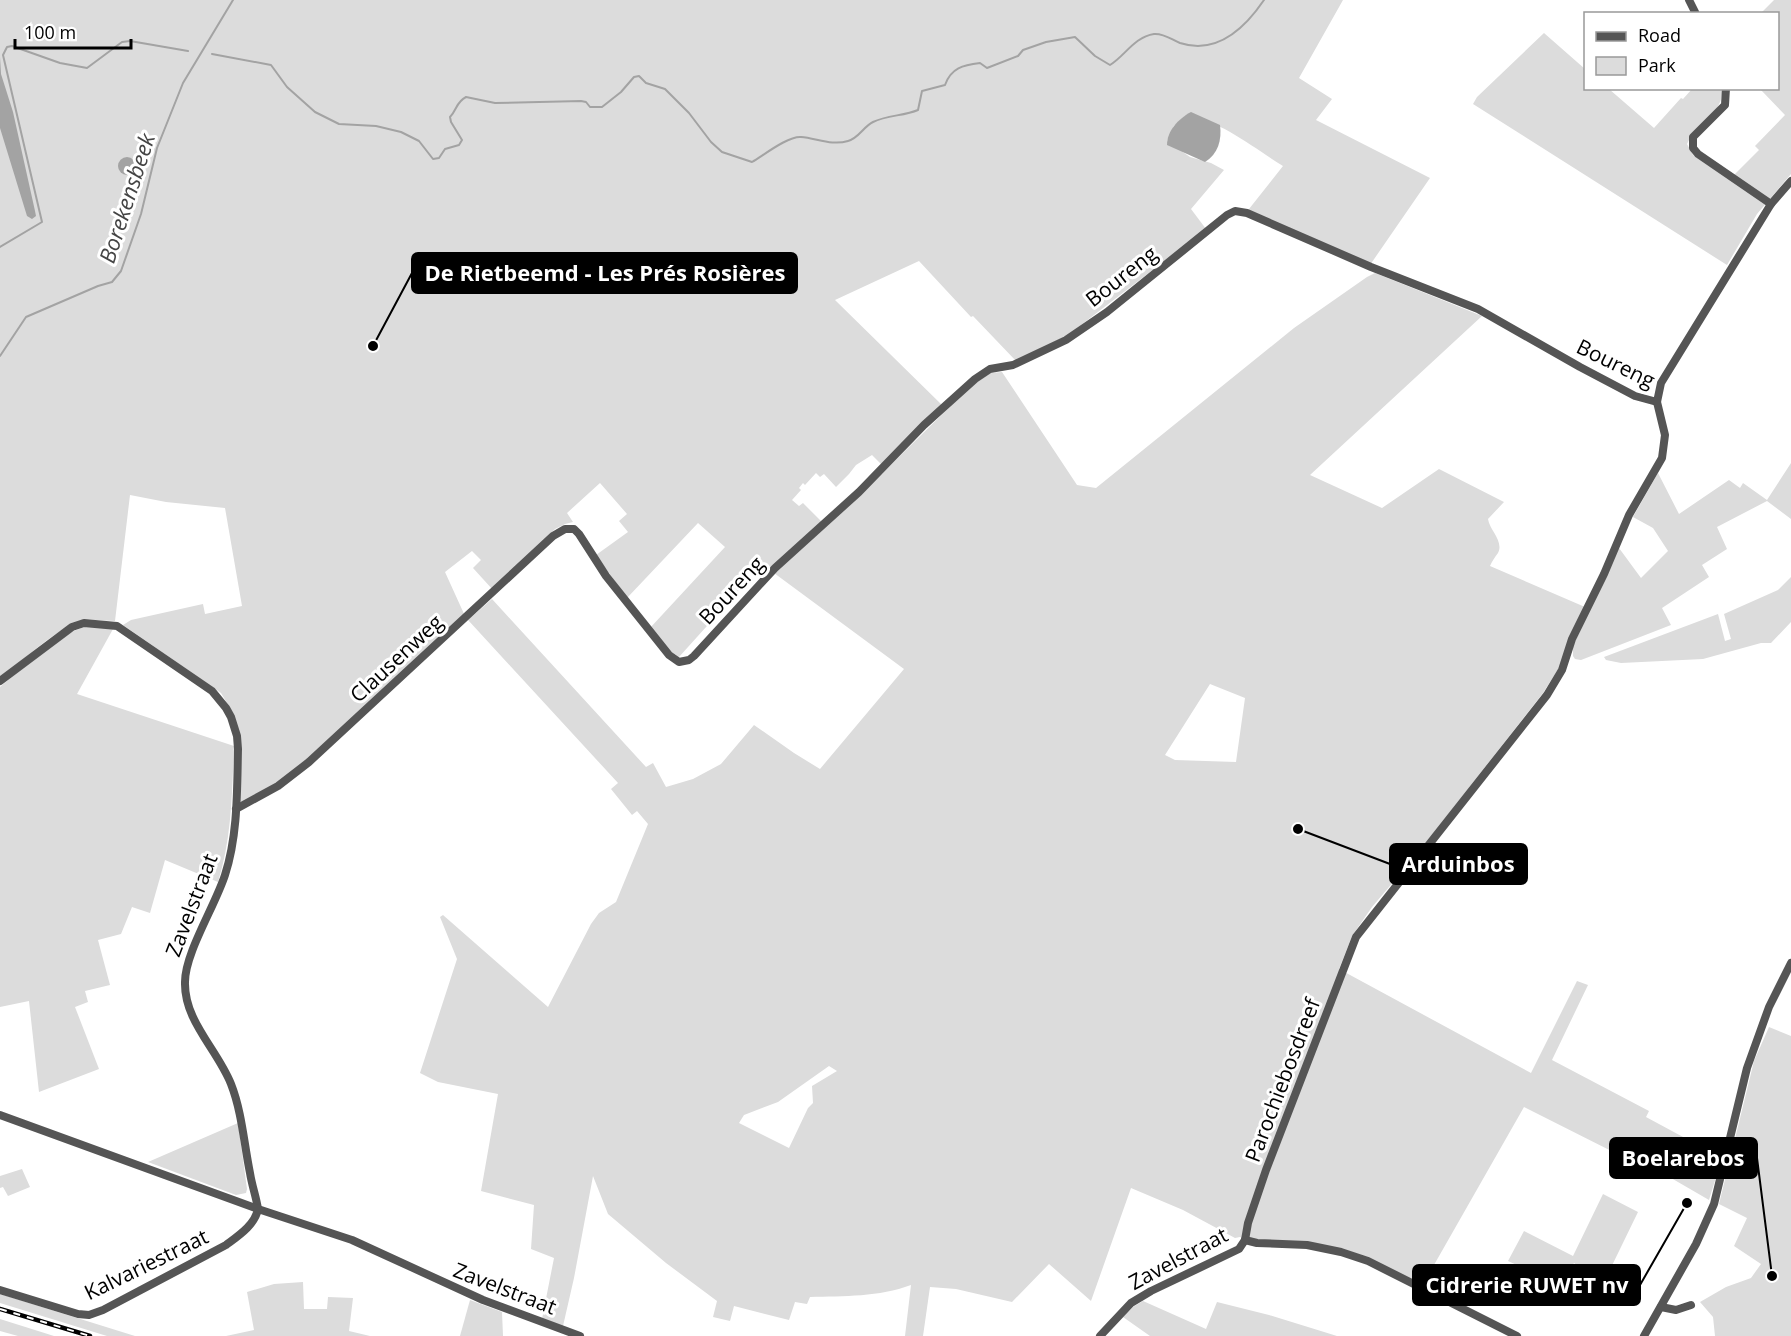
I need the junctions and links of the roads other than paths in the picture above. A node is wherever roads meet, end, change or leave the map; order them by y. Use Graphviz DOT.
graph roads {
  1 [pos="1726,90"];
  2 [pos="1791,181"];
  3 [pos="1771,204"];
  4 [pos="1657,402"];
  5 [pos="574,529"];
  6 [pos="0,681"];
  7 [pos="236,809"];
  8 [pos="1358,934"];
  9 [pos="1791,963"];
  10 [pos="0,1115"];
  11 [pos="258,1209"];
  12 [pos="1245,1240"];
  13 [pos="0,1290"];
  14 [pos="1691,1305"];
  15 [pos="1661,1307"];
  16 [pos="580,1336"];
  17 [pos="1100,1336"];
  18 [pos="1517,1336"];
  19 [pos="1644,1336"];
  1 -- 3 [label="street"];
  2 -- 3 [label="street, Boureng"];
  3 -- 4 [label="street, Boureng"];
  4 -- 5 [label="street, Boureng"];
  4 -- 8 [label="street, Boureng"];
  5 -- 7 [label="street, Clausenweg"];
  6 -- 7 [label="street, Zavelstraat"];
  7 -- 11 [label="street, Zavelstraat"];
  8 -- 12 [label="street, Parochiebosdreef"];
  9 -- 15 [label="street"];
  10 -- 11 [label="street"];
  11 -- 13 [label="street, Kalvariestraat"];
  11 -- 16 [label="street, Zavelstraat"];
  12 -- 17 [label="street, Zavelstraat"];
  12 -- 18 [label="street, Zavelstraat"];
  14 -- 15 [label="street"];
  15 -- 19 [label="street"];
}
